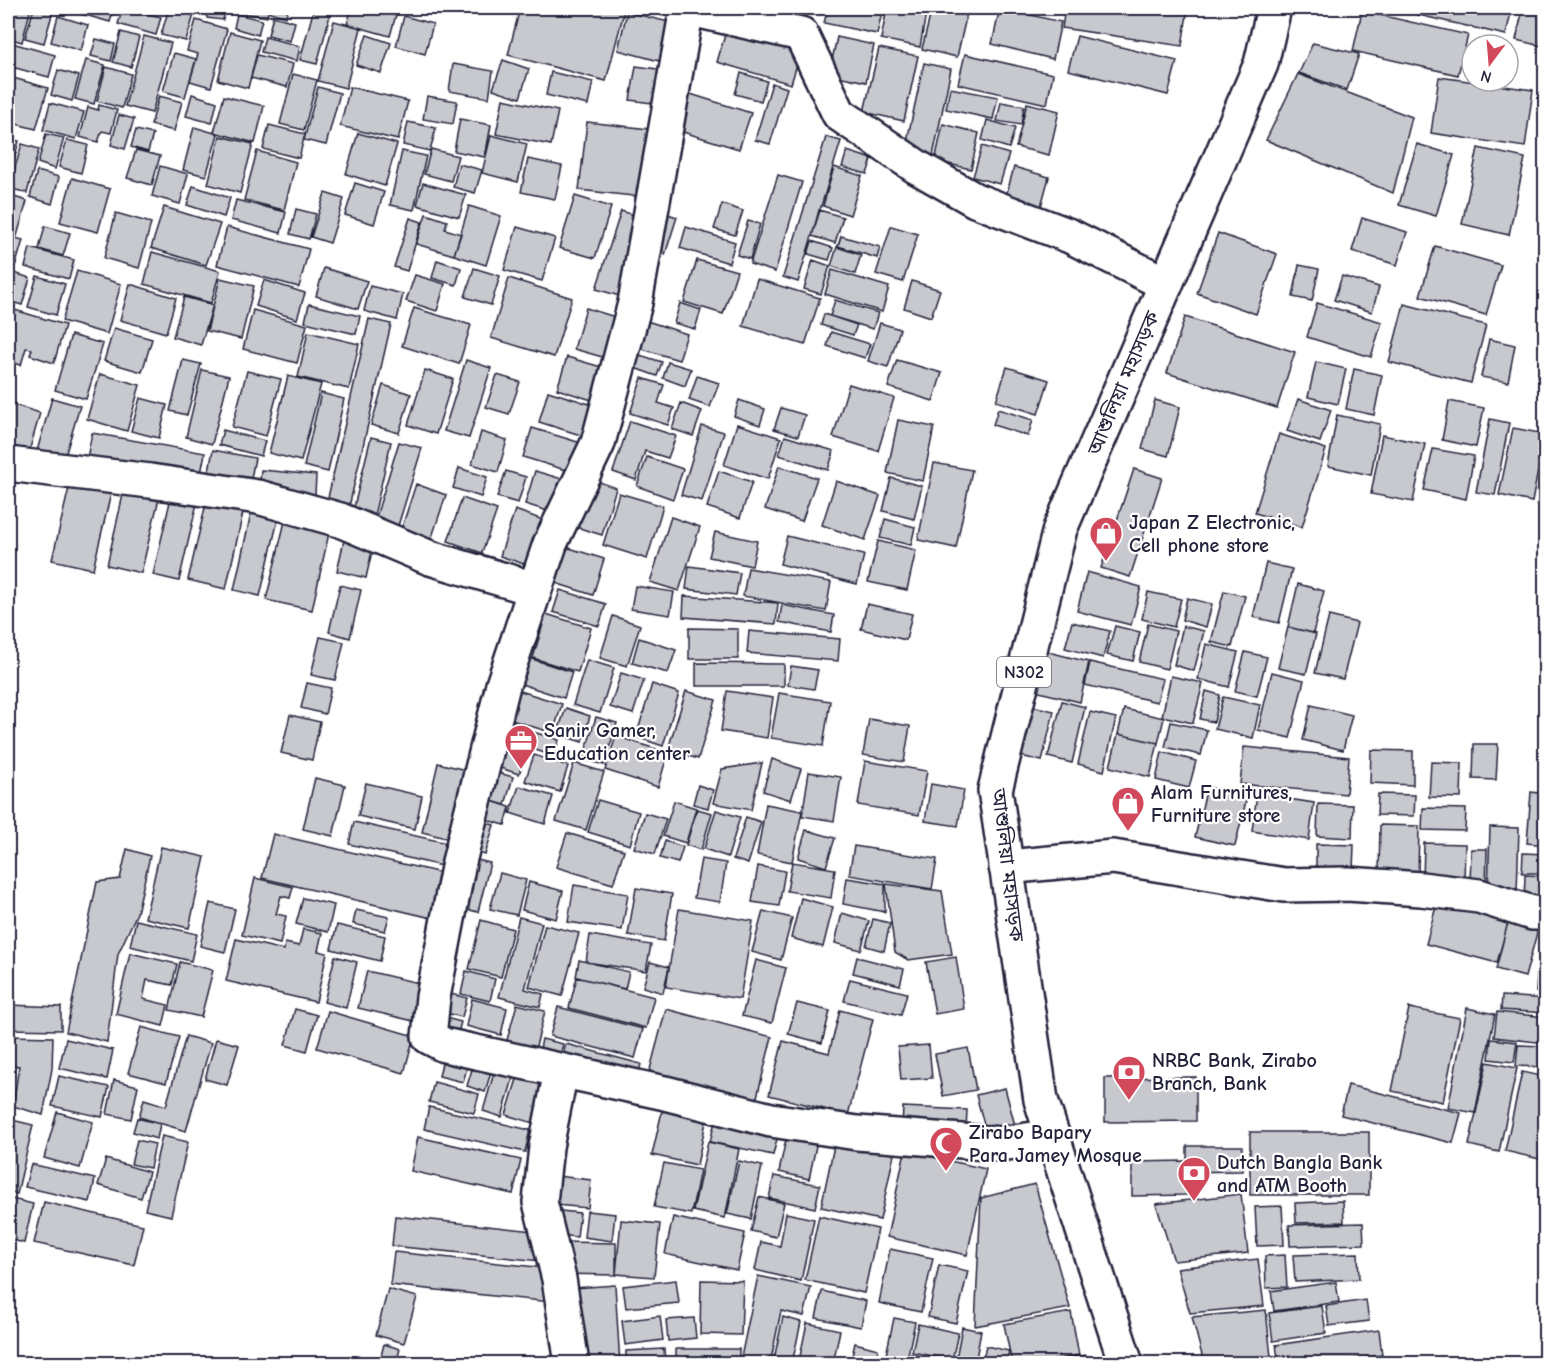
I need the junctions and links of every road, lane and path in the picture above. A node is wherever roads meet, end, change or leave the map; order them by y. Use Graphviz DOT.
graph roads {
  1 [pos="686,8"];
  2 [pos="1274,8"];
  3 [pos="1166,284"];
  4 [pos="8,464"];
  5 [pos="536,589"];
  6 [pos="1006,867"];
  7 [pos="1545,913"];
  8 [pos="561,1071"];
  9 [pos="1053,1136"];
  10 [pos="572,1364"];
  11 [pos="1126,1364"];
  1 -- 3 [label="main road"];
  1 -- 5 [label="main road"];
  2 -- 3 [label="main road, আশুলিয়া মহাসড়ক / N302"];
  3 -- 6 [label="main road, আশুলিয়া মহাসড়ক / N302"];
  4 -- 5 [label="main road"];
  5 -- 8 [label="main road"];
  6 -- 7 [label="main road"];
  6 -- 9 [label="main road, আশুলিয়া মহাসড়ক / N302"];
  8 -- 9 [label="main road"];
  8 -- 10 [label="main road"];
  9 -- 11 [label="main road, আশুলিয়া মহাসড়ক / N302"];
}
